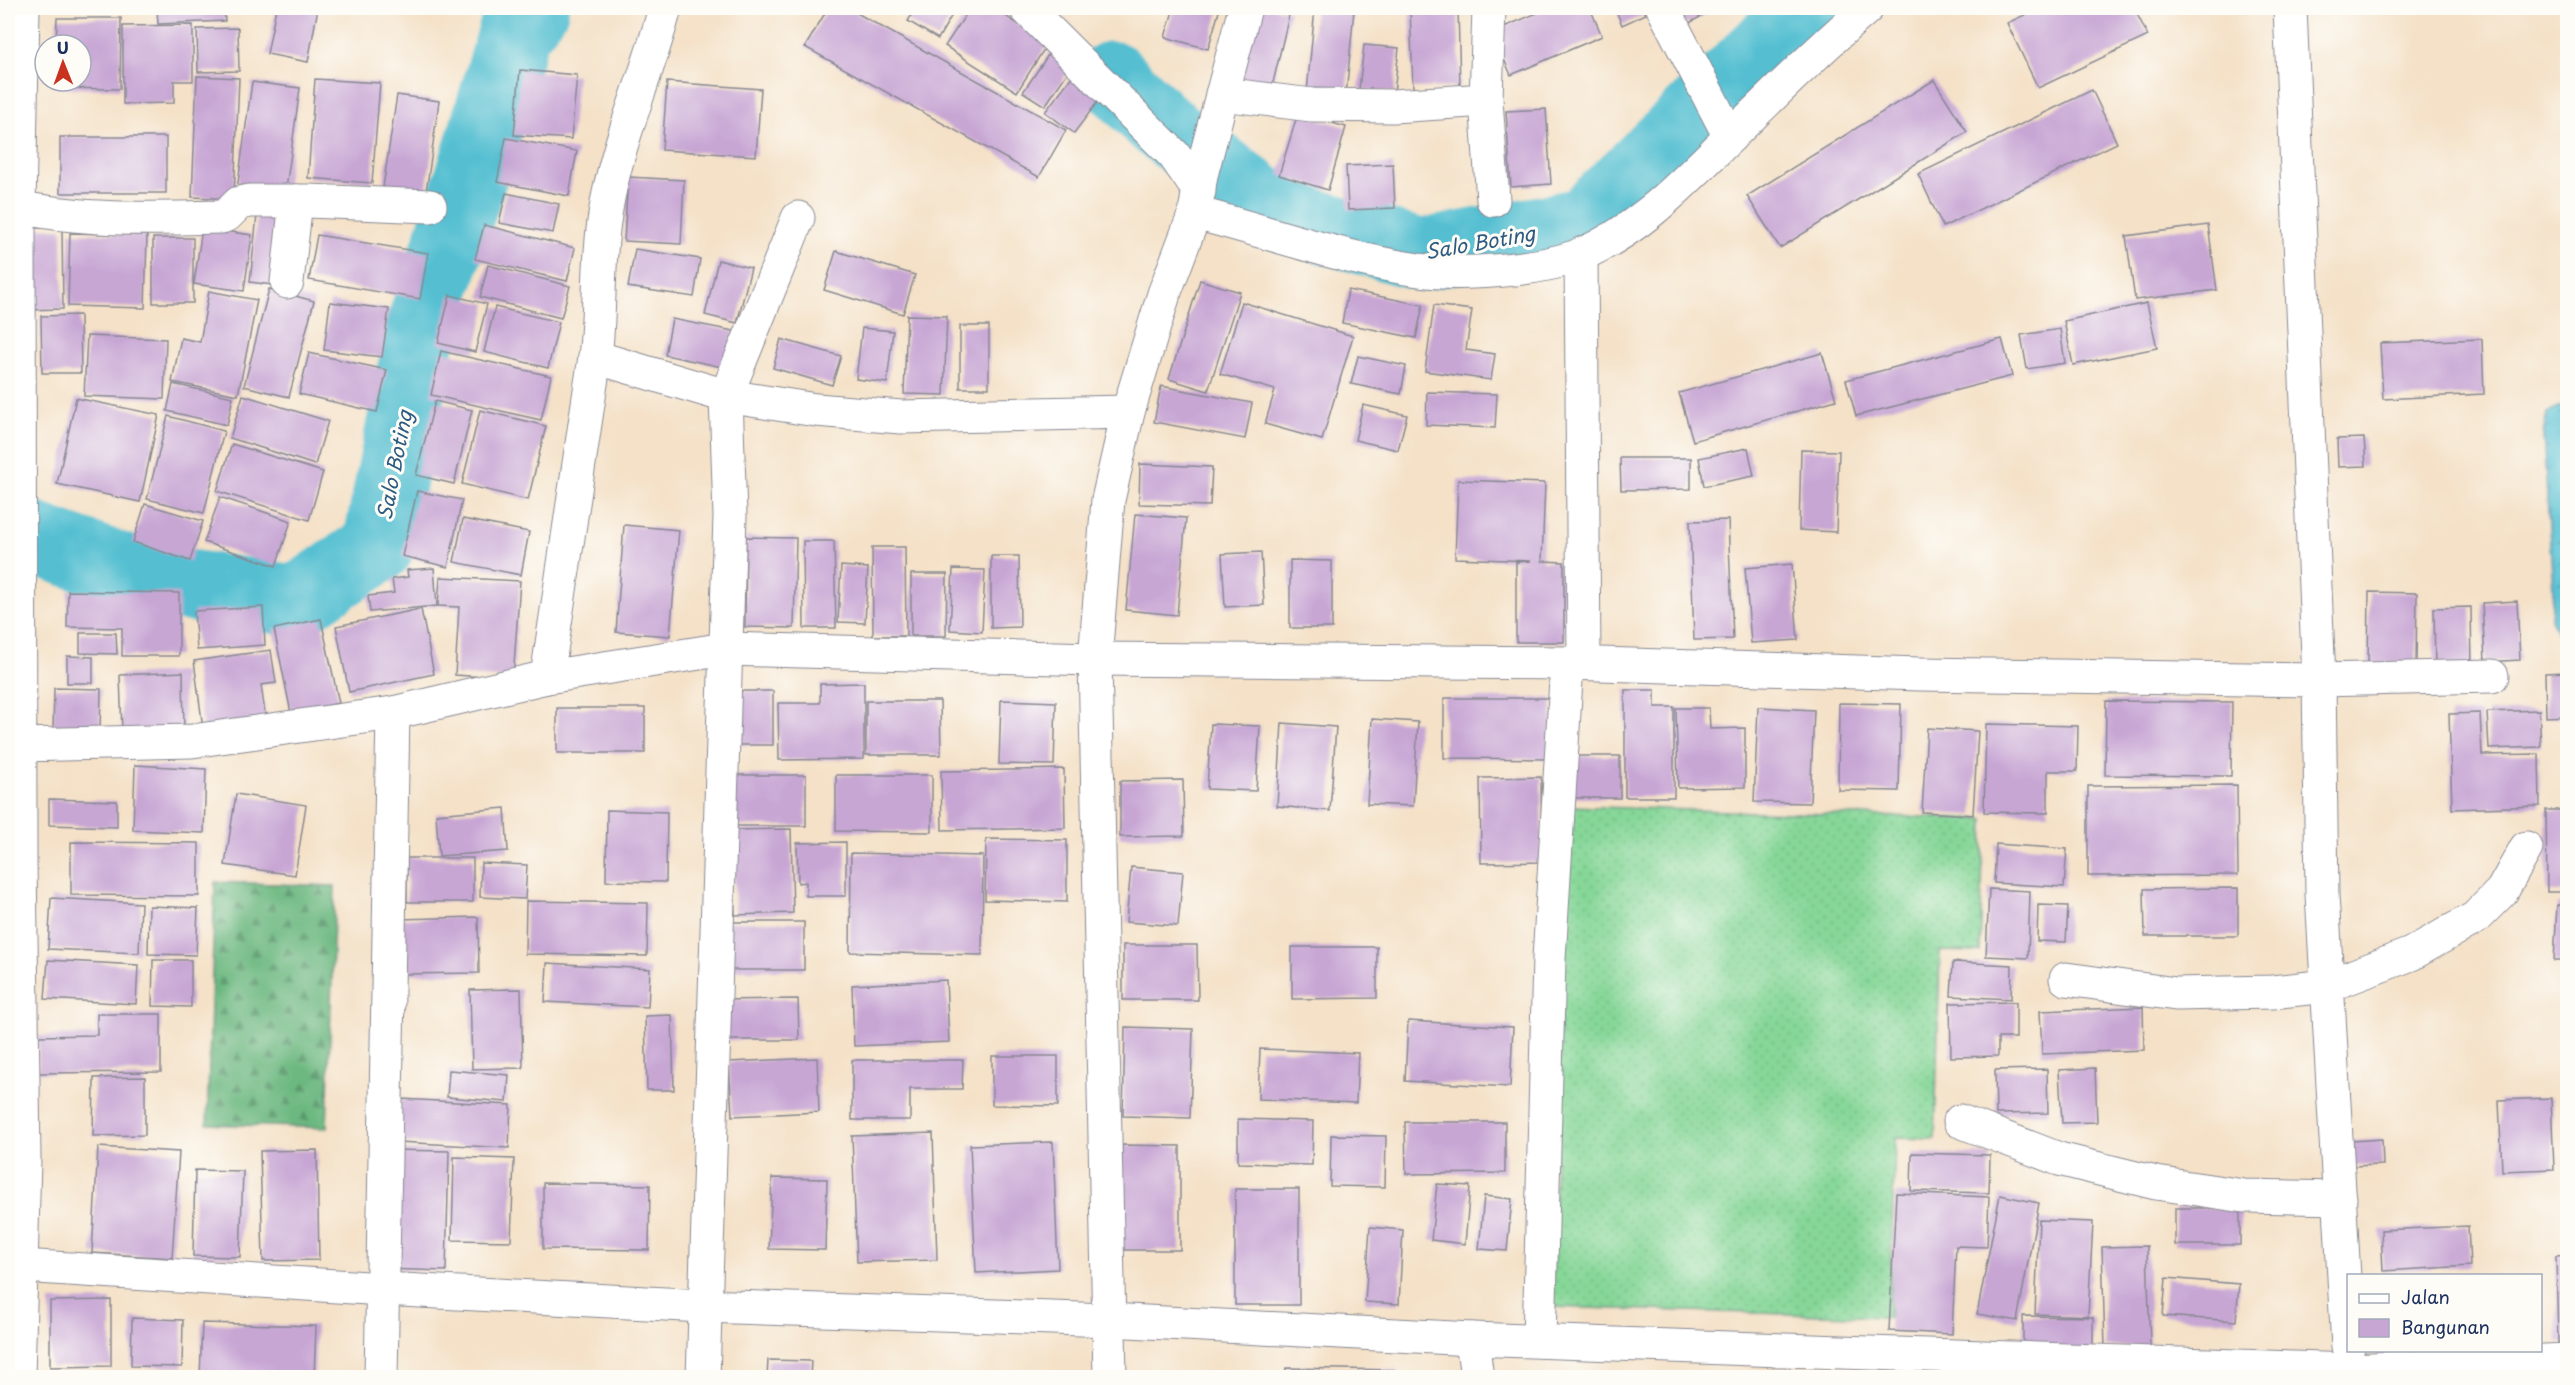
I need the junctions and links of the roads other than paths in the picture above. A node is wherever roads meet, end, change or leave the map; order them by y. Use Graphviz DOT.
graph roads {
  1 [pos="23,8"];
  2 [pos="665,8"];
  3 [pos="1026,8"];
  4 [pos="1245,8"];
  5 [pos="1489,8"];
  6 [pos="1663,8"];
  7 [pos="1867,8"];
  8 [pos="2290,8"];
  9 [pos="1486,100"];
  10 [pos="1219,106"];
  11 [pos="1726,130"];
  12 [pos="1198,193"];
  13 [pos="1493,200"];
  14 [pos="296,201"];
  15 [pos="14,206"];
  16 [pos="430,206"];
  17 [pos="798,218"];
  18 [pos="1581,255"];
  19 [pos="287,282"];
  20 [pos="595,357"];
  21 [pos="726,396"];
  22 [pos="1128,411"];
  23 [pos="14,598"];
  24 [pos="725,649"];
  25 [pos="1095,659"];
  26 [pos="1576,663"];
  27 [pos="2492,676"];
  28 [pos="547,677"];
  29 [pos="2319,680"];
  30 [pos="14,712"];
  31 [pos="393,713"];
  32 [pos="20,745"];
  33 [pos="2526,848"];
  34 [pos="14,860"];
  35 [pos="2066,978"];
  36 [pos="2327,986"];
  37 [pos="15,1009"];
  38 [pos="1960,1121"];
  39 [pos="16,1158"];
  40 [pos="2340,1198"];
  41 [pos="22,1266"];
  42 [pos="383,1289"];
  43 [pos="703,1306"];
  44 [pos="1109,1320"];
  45 [pos="2347,1325"];
  46 [pos="1472,1339"];
  47 [pos="1539,1341"];
  48 [pos="2568,1360"];
  49 [pos="2349,1361"];
  50 [pos="1895,1366"];
  51 [pos="18,1377"];
  52 [pos="381,1377"];
  53 [pos="703,1377"];
  54 [pos="1110,1377"];
  55 [pos="1477,1377"];
  1 -- 15 [label="street"];
  2 -- 20 [label="street"];
  3 -- 12 [label="street"];
  4 -- 10 [label="street"];
  5 -- 9 [label="street"];
  6 -- 11 [label="street"];
  7 -- 11 [label="street"];
  8 -- 29 [label="street"];
  9 -- 10 [label="street"];
  9 -- 13 [label="street"];
  10 -- 12 [label="street"];
  11 -- 18 [label="street"];
  12 -- 18 [label="street"];
  12 -- 22 [label="street"];
  14 -- 15 [label="street"];
  14 -- 16 [label="street"];
  14 -- 19 [label="street"];
  15 -- 23 [label="street"];
  17 -- 21 [label="street"];
  18 -- 26 [label="street"];
  20 -- 21 [label="street"];
  20 -- 28 [label="street"];
  21 -- 22 [label="street"];
  21 -- 24 [label="street"];
  22 -- 25 [label="street"];
  23 -- 30 [label="street"];
  24 -- 25 [label="street"];
  24 -- 28 [label="street"];
  24 -- 43 [label="street"];
  25 -- 26 [label="street"];
  25 -- 44 [label="street"];
  26 -- 29 [label="street"];
  26 -- 47 [label="street"];
  27 -- 29 [label="street"];
  28 -- 31 [label="street"];
  29 -- 36 [label="street"];
  30 -- 32 [label="street"];
  31 -- 32 [label="street"];
  31 -- 42 [label="street"];
  32 -- 34 [label="street"];
  33 -- 36 [label="street"];
  34 -- 37 [label="street"];
  35 -- 36 [label="street"];
  36 -- 40 [label="street"];
  37 -- 39 [label="street"];
  38 -- 40 [label="street"];
  39 -- 41 [label="street"];
  40 -- 45 [label="street"];
  41 -- 42 [label="street"];
  41 -- 51 [label="street"];
  42 -- 43 [label="street"];
  42 -- 52 [label="street"];
  43 -- 44 [label="street"];
  43 -- 53 [label="street"];
  44 -- 46 [label="street"];
  44 -- 54 [label="street"];
  46 -- 47 [label="street"];
  46 -- 55 [label="street"];
  47 -- 50 [label="street"];
  48 -- 49 [label="street"];
  49 -- 50 [label="street"];
}
